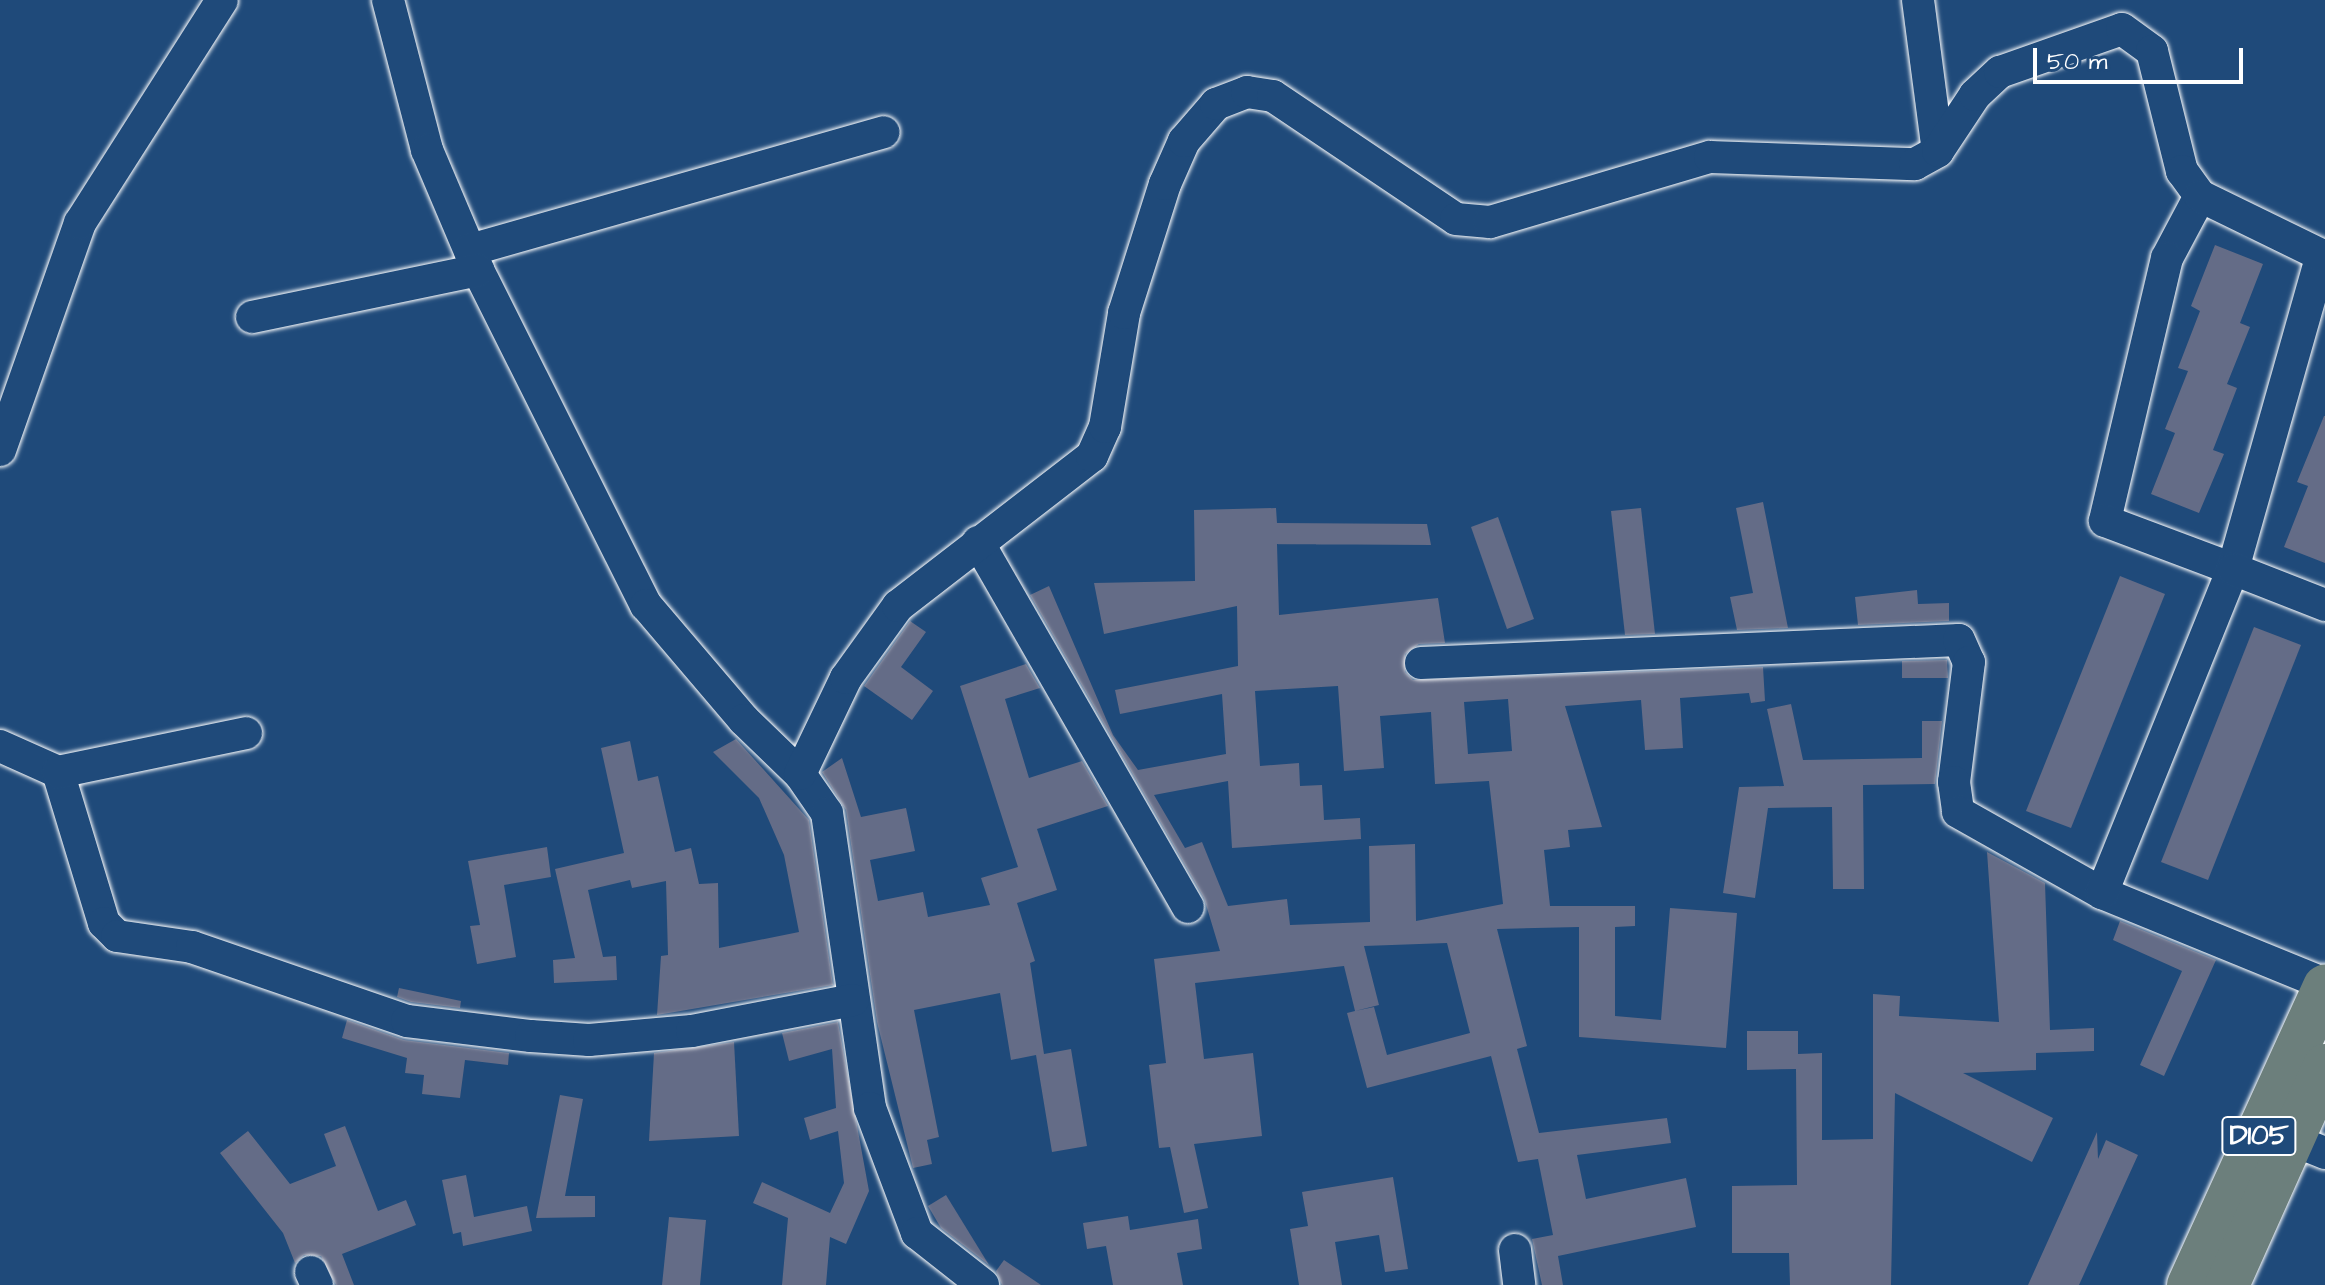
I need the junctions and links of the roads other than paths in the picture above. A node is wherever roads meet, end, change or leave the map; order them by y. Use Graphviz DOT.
graph roads {
  1 [pos="222,0"];
  2 [pos="388,0"];
  3 [pos="1918,0"];
  4 [pos="884,132"];
  5 [pos="1938,151"];
  6 [pos="2200,196"];
  7 [pos="2324,256"];
  8 [pos="474,260"];
  9 [pos="252,317"];
  10 [pos="2,437"];
  11 [pos="978,542"];
  12 [pos="2233,569"];
  13 [pos="2325,605"];
  14 [pos="1421,663"];
  15 [pos="246,733"];
  16 [pos="0,746"];
  17 [pos="58,772"];
  18 [pos="800,774"];
  19 [pos="2102,893"];
  20 [pos="1188,907"];
  21 [pos="2325,985"];
  22 [pos="853,1000"];
  23 [pos="2325,1066"];
  24 [pos="2294,1140"];
  25 [pos="1515,1250"];
  26 [pos="983,1285"];
  27 [pos="1519,1285"];
  28 [pos="2189,1285"];
  29 [pos="2227,1285"];
  1 -- 10 [label="street"];
  2 -- 8 [label="street"];
  3 -- 5 [label="street"];
  4 -- 8 [label="street"];
  5 -- 6 [label="street"];
  5 -- 11 [label="street"];
  6 -- 7 [label="street"];
  6 -- 12 [label="street"];
  7 -- 12 [label="street"];
  8 -- 9 [label="street"];
  8 -- 18 [label="street"];
  11 -- 18 [label="street"];
  11 -- 20 [label="street"];
  12 -- 13 [label="street"];
  12 -- 19 [label="street"];
  14 -- 19 [label="street"];
  15 -- 17 [label="street"];
  16 -- 17 [label="street"];
  17 -- 22 [label="street"];
  18 -- 22 [label="street"];
  19 -- 21 [label="street"];
  21 -- 24 [label="highway, D105"];
  22 -- 26 [label="street"];
  23 -- 24 [label="highway, D105"];
  24 -- 28 [label="highway, D105"];
  24 -- 29 [label="highway, D105"];
  25 -- 27 [label="street"];
}
